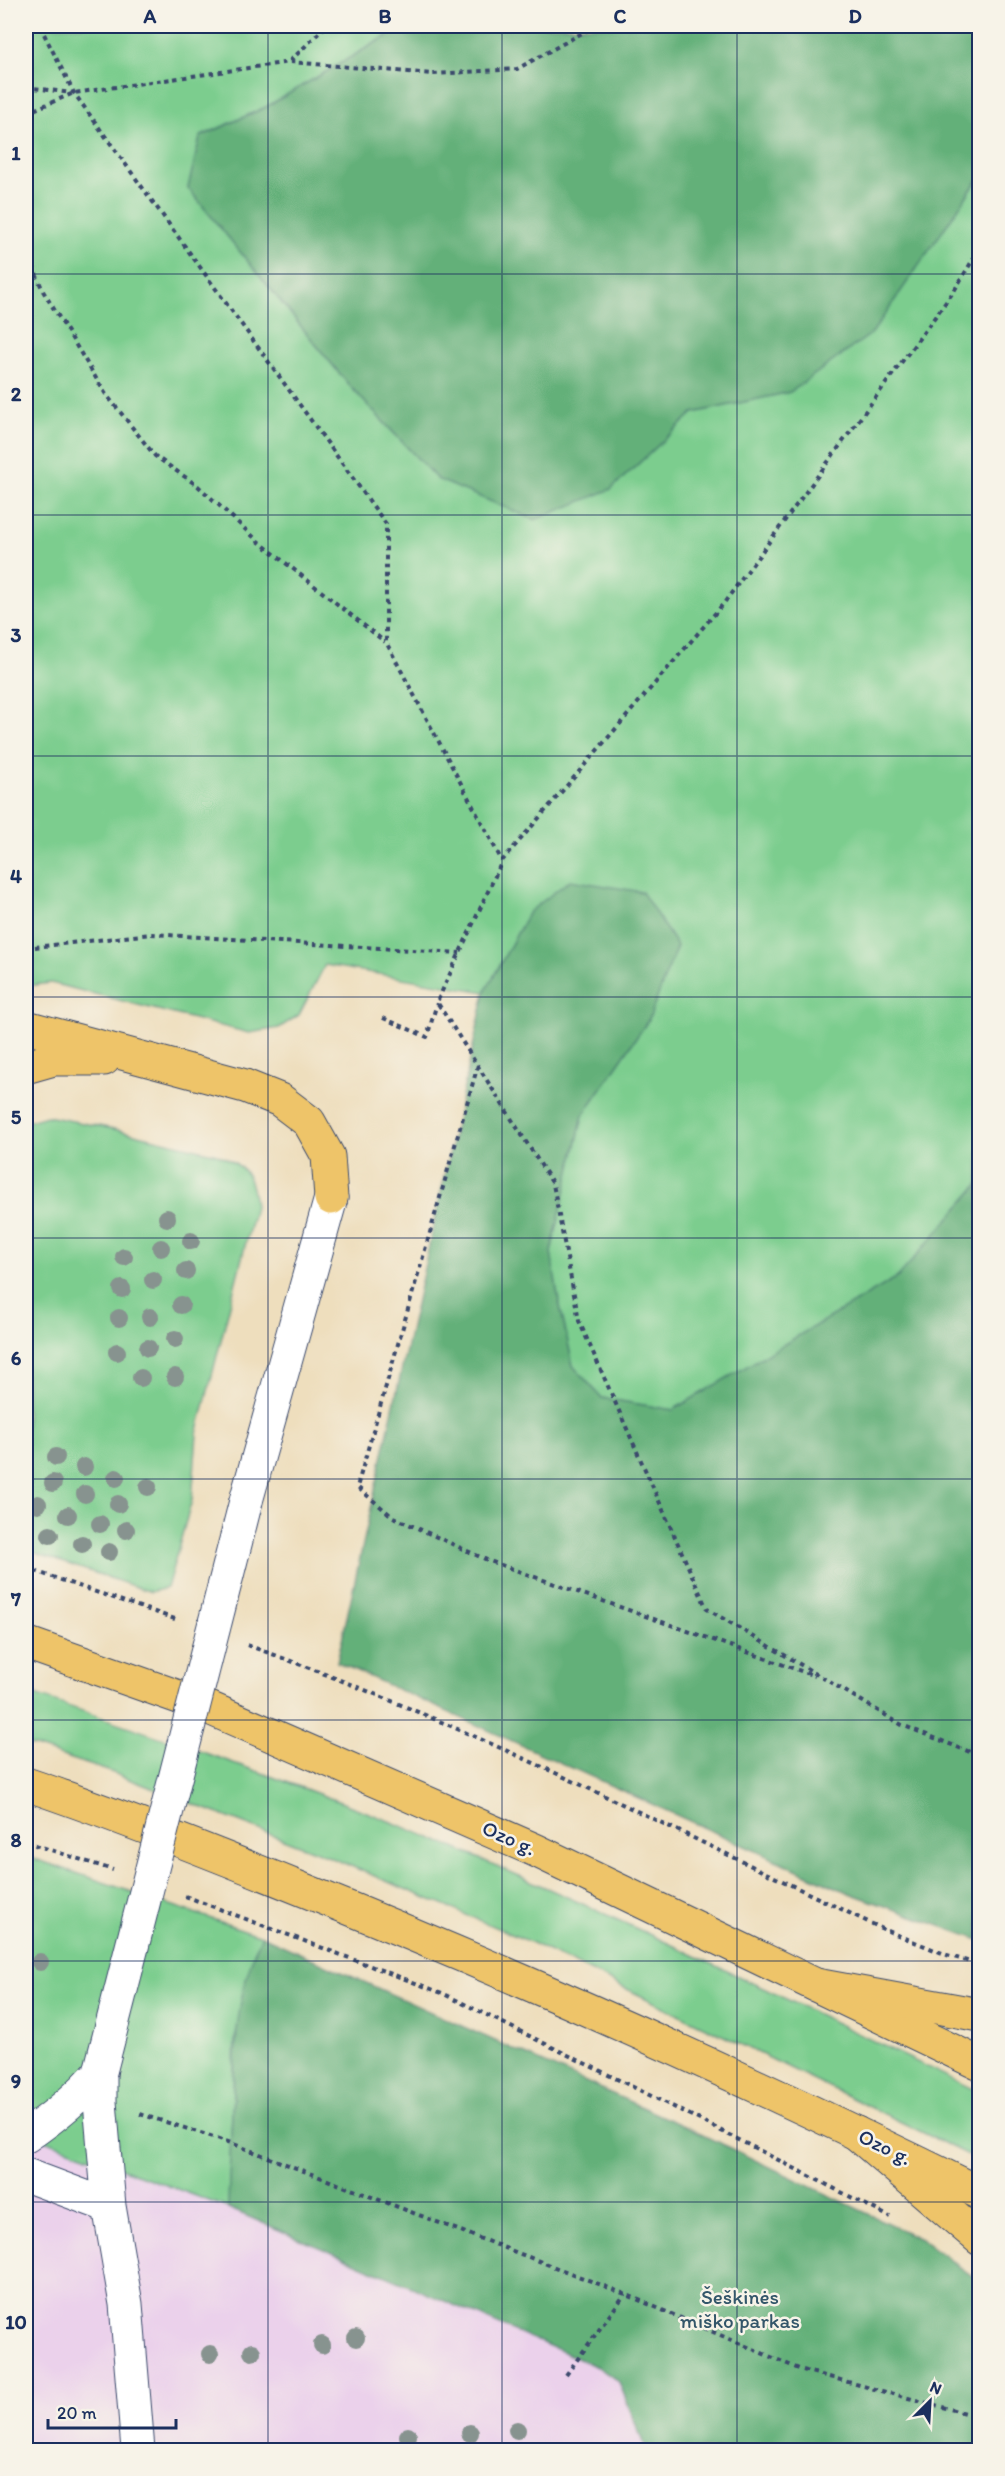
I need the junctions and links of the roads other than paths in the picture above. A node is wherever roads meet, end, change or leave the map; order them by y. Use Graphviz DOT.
graph roads {
  1 [pos="26,1027"];
  2 [pos="142,1059"];
  3 [pos="26,1067"];
  4 [pos="331,1198"];
  5 [pos="26,1643"];
  6 [pos="26,1784"];
  7 [pos="816,1985"];
  8 [pos="980,2014"];
  9 [pos="980,2064"];
  10 [pos="100,2087"];
  11 [pos="856,2133"];
  12 [pos="26,2136"];
  13 [pos="26,2175"];
  14 [pos="980,2193"];
  15 [pos="110,2205"];
  16 [pos="980,2239"];
  17 [pos="138,2451"];
  1 -- 2 [label="main road"];
  2 -- 3 [label="main road"];
  2 -- 4 [label="main road"];
  4 -- 10 [label="street, bridge"];
  5 -- 7 [label="main road, Ozo g."];
  6 -- 11 [label="main road, Ozo g."];
  7 -- 8 [label="main road"];
  7 -- 9 [label="main road, Ozo g."];
  10 -- 12 [label="street"];
  10 -- 15 [label="street"];
  11 -- 14 [label="main road, Ozo g."];
  11 -- 16 [label="main road"];
  13 -- 15 [label="street"];
  15 -- 17 [label="street"];
}
